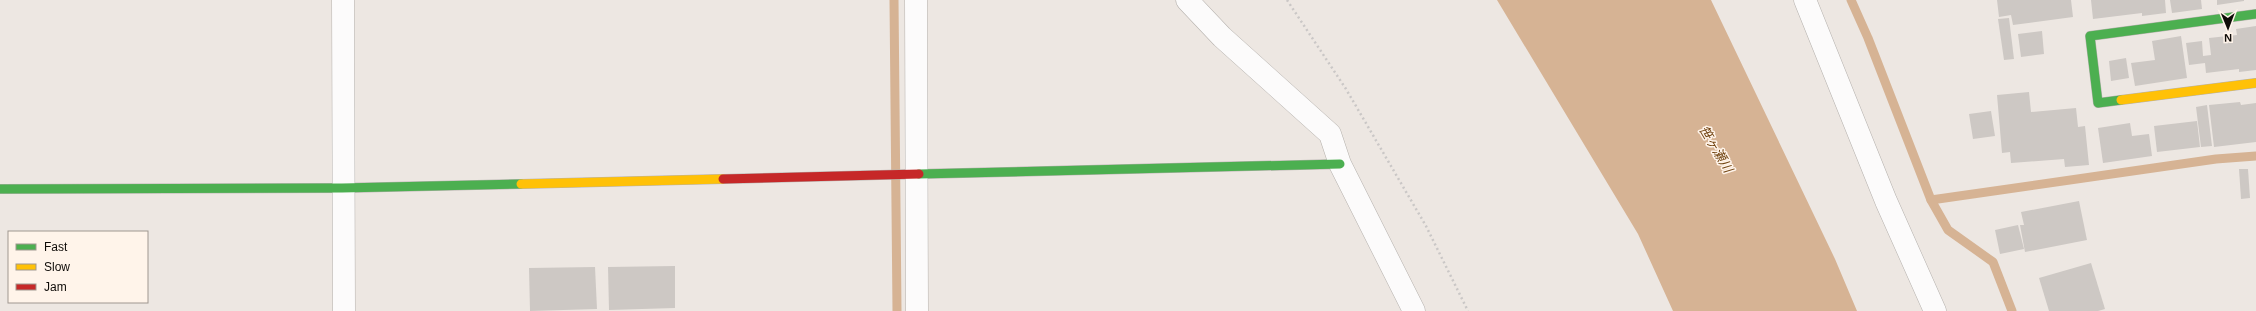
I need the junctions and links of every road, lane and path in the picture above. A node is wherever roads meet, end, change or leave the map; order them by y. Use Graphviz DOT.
graph roads {
  1 [pos="343,0"];
  2 [pos="916,0"];
  3 [pos="1187,0"];
  4 [pos="1287,0"];
  5 [pos="1805,0"];
  6 [pos="2256,14"];
  7 [pos="2256,83"];
  8 [pos="1340,164"];
  9 [pos="910,174"];
  10 [pos="342,188"];
  11 [pos="0,190"];
  12 [pos="344,311"];
  13 [pos="917,311"];
  14 [pos="1414,311"];
  15 [pos="1468,311"];
  16 [pos="1935,311"];
  1 -- 10 [label="street"];
  2 -- 9 [label="street"];
  3 -- 8 [label="street"];
  4 -- 15 [label="path"];
  5 -- 16 [label="street"];
  6 -- 7 [label="street"];
  8 -- 9 [label="street"];
  8 -- 14 [label="street"];
  9 -- 10 [label="street"];
  9 -- 13 [label="street"];
  10 -- 11 [label="street"];
  10 -- 12 [label="street"];
}
